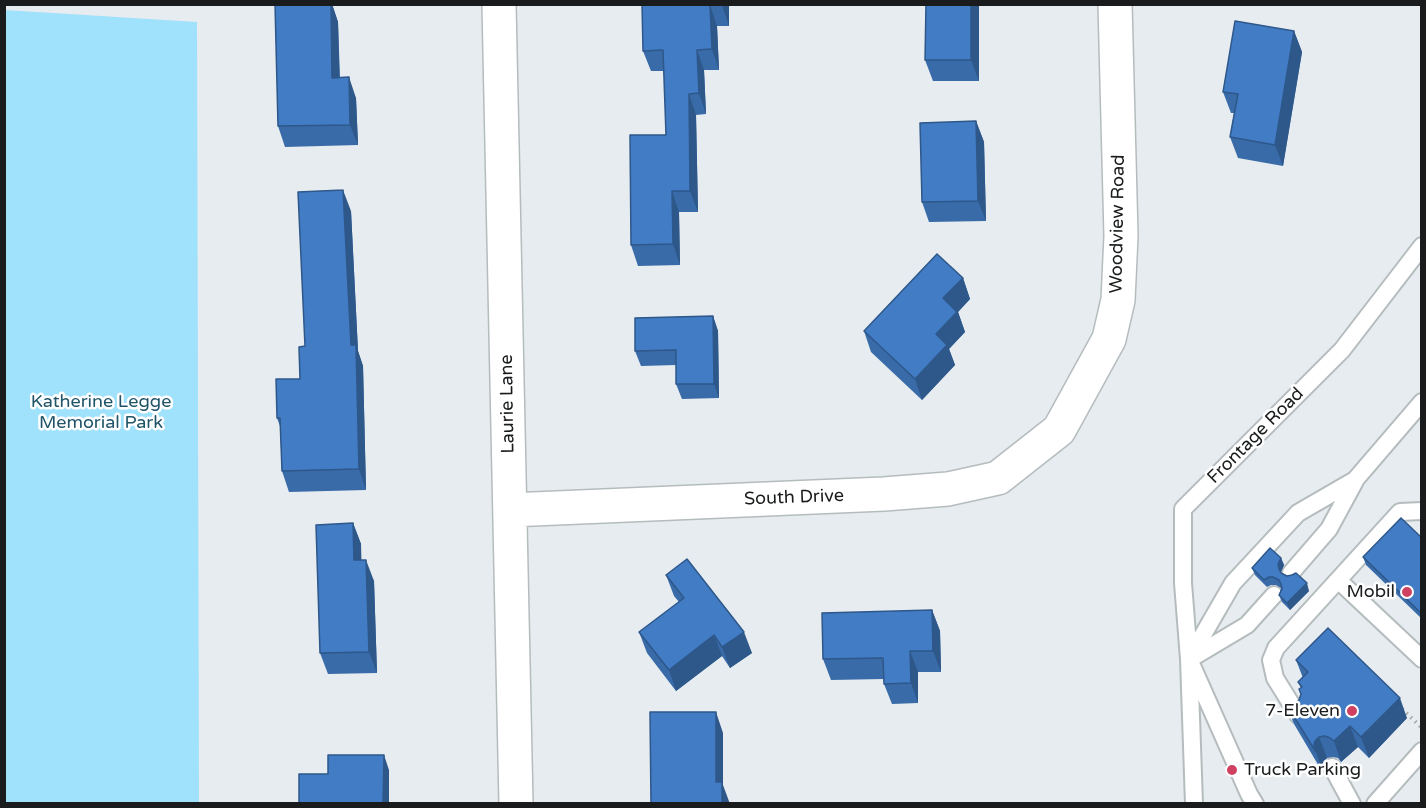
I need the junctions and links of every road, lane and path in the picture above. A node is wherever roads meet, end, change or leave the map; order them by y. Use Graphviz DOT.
graph roads {
  1 [pos="499,4"];
  2 [pos="1115,4"];
  3 [pos="1422,246"];
  4 [pos="1422,402"];
  5 [pos="1059,430"];
  6 [pos="1355,480"];
  7 [pos="510,510"];
  8 [pos="1422,511"];
  9 [pos="1291,573"];
  10 [pos="1338,580"];
  11 [pos="1274,595"];
  12 [pos="1189,659"];
  13 [pos="1422,659"];
  14 [pos="1395,702"];
  15 [pos="1298,715"];
  16 [pos="1422,727"];
  17 [pos="1422,751"];
  18 [pos="1332,767"];
  19 [pos="516,804"];
  20 [pos="1194,804"];
  21 [pos="1255,804"];
  22 [pos="1352,804"];
  23 [pos="1375,804"];
  1 -- 7 [label="street, Laurie Lane"];
  2 -- 5 [label="street, Woodview Road"];
  3 -- 12 [label="lane, Frontage Road"];
  4 -- 6 [label="lane"];
  5 -- 7 [label="street, South Drive"];
  6 -- 9 [label="lane"];
  6 -- 12 [label="lane"];
  7 -- 19 [label="street, Laurie Lane"];
  8 -- 10 [label="lane"];
  10 -- 13 [label="lane"];
  10 -- 15 [label="lane"];
  11 -- 12 [label="lane"];
  12 -- 20 [label="lane, Frontage Road"];
  12 -- 21 [label="lane"];
  14 -- 16 [label="path"];
  17 -- 23 [label="lane"];
  18 -- 22 [label="lane"];
}
